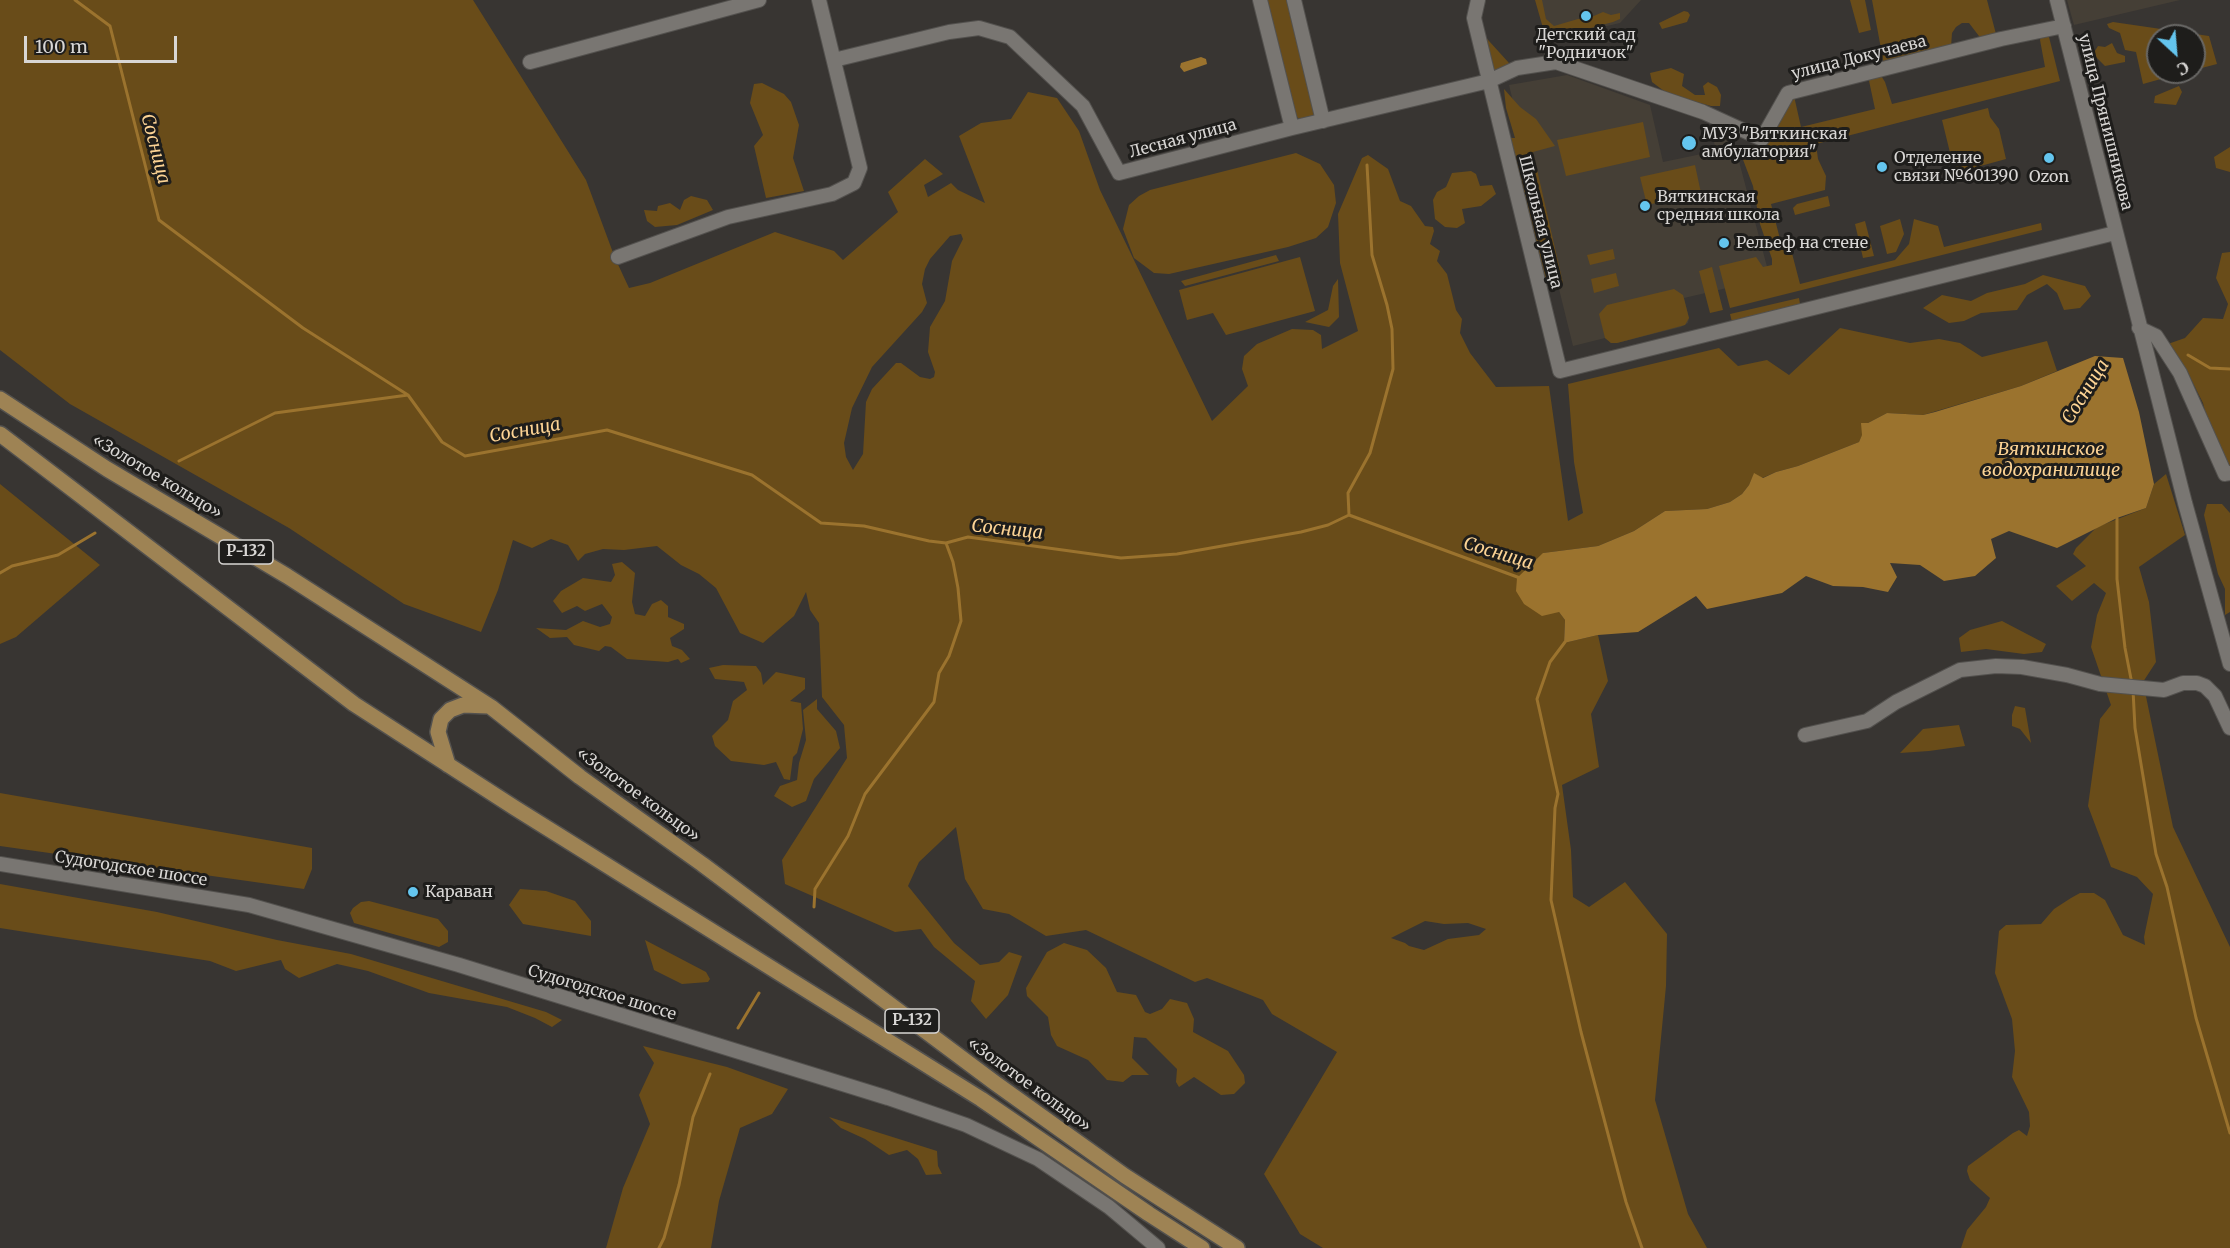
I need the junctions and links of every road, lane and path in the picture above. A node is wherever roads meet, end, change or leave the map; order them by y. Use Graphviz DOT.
graph roads {
  1 [pos="759,0"];
  2 [pos="819,0"];
  3 [pos="1260,0"];
  4 [pos="1294,0"];
  5 [pos="1478,0"];
  6 [pos="2057,0"];
  7 [pos="2064,26"];
  8 [pos="834,60"];
  9 [pos="530,62"];
  10 [pos="1489,81"];
  11 [pos="1323,121"];
  12 [pos="1292,128"];
  13 [pos="2115,233"];
  14 [pos="618,257"];
  15 [pos="2139,328"];
  16 [pos="0,399"];
  17 [pos="0,434"];
  18 [pos="2228,473"];
  19 [pos="2230,664"];
  20 [pos="491,706"];
  21 [pos="2230,728"];
  22 [pos="1804,735"];
  23 [pos="448,765"];
  24 [pos="0,864"];
  25 [pos="1158,1248"];
  26 [pos="1202,1248"];
  27 [pos="1237,1248"];
  1 -- 9 [label="street"];
  2 -- 8 [label="street"];
  3 -- 12 [label="street"];
  4 -- 11 [label="street"];
  5 -- 10 [label="street, Школьная улица"];
  6 -- 7 [label="street, улица Прянишникова"];
  7 -- 10 [label="street, улица Докучаева"];
  7 -- 13 [label="street, улица Прянишникова"];
  8 -- 12 [label="street, Лесная улица"];
  8 -- 14 [label="street"];
  10 -- 11 [label="street, Лесная улица"];
  10 -- 13 [label="street, Школьная улица"];
  11 -- 12 [label="street, Лесная улица"];
  13 -- 15 [label="street, улица Прянишникова"];
  15 -- 18 [label="street"];
  15 -- 19 [label="street, улица Прянишникова"];
  16 -- 20 [label="main road, «Золотое кольцо» / Р-132"];
  17 -- 23 [label="main road, Р-132"];
  20 -- 23 [label="main road"];
  20 -- 27 [label="main road, «Золотое кольцо» / Р-132"];
  21 -- 22 [label="street"];
  23 -- 26 [label="main road, Р-132"];
  24 -- 25 [label="street, Судогодское шоссе"];
}
